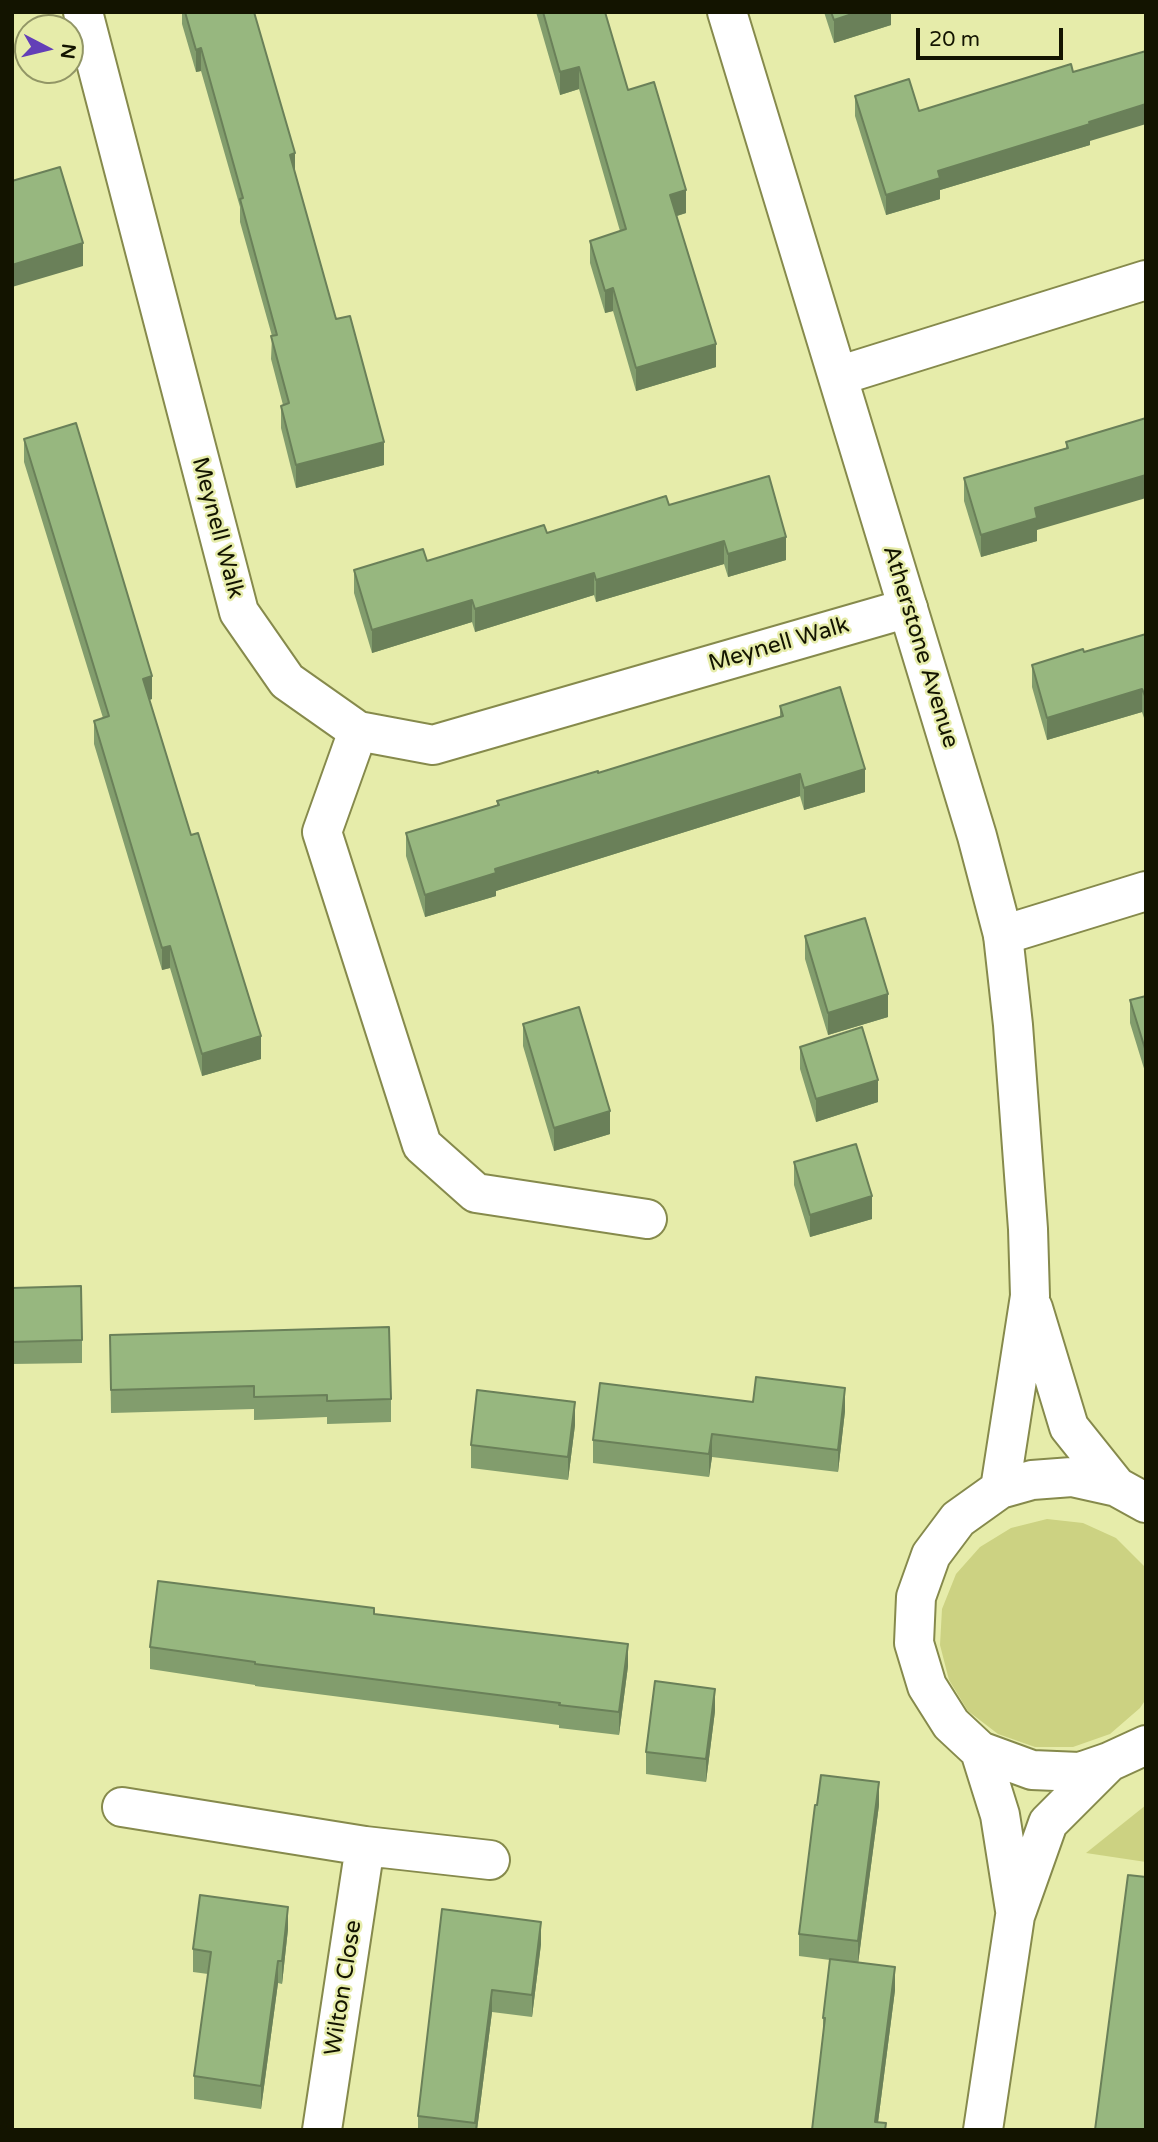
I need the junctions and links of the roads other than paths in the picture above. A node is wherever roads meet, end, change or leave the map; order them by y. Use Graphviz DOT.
graph roads {
  1 [pos="83,12"];
  2 [pos="727,12"];
  3 [pos="1146,280"];
  4 [pos="838,376"];
  5 [pos="908,608"];
  6 [pos="358,730"];
  7 [pos="1146,891"];
  8 [pos="1003,935"];
  9 [pos="647,1219"];
  10 [pos="1030,1296"];
  11 [pos="1000,1489"];
  12 [pos="1132,1495"];
  13 [pos="1146,1745"];
  14 [pos="980,1751"];
  15 [pos="1109,1762"];
  16 [pos="122,1807"];
  17 [pos="365,1846"];
  18 [pos="490,1860"];
  19 [pos="1016,1916"];
  20 [pos="322,2130"];
  21 [pos="983,2130"];
  1 -- 6 [label="street, Meynell Walk"];
  2 -- 4 [label="street, Atherstone Avenue"];
  3 -- 4 [label="street"];
  4 -- 5 [label="street, Atherstone Avenue"];
  5 -- 6 [label="street, Meynell Walk"];
  5 -- 8 [label="street, Atherstone Avenue"];
  6 -- 9 [label="street"];
  7 -- 8 [label="street"];
  8 -- 10 [label="street, Atherstone Avenue"];
  10 -- 11 [label="street, Atherstone Avenue"];
  10 -- 12 [label="street, Atherstone Avenue"];
  11 -- 12 [label="street"];
  11 -- 14 [label="street"];
  13 -- 15 [label="street"];
  14 -- 15 [label="street"];
  14 -- 19 [label="street"];
  15 -- 19 [label="street"];
  16 -- 17 [label="street"];
  17 -- 18 [label="street"];
  17 -- 20 [label="street, Wilton Close"];
  19 -- 21 [label="street"];
}
